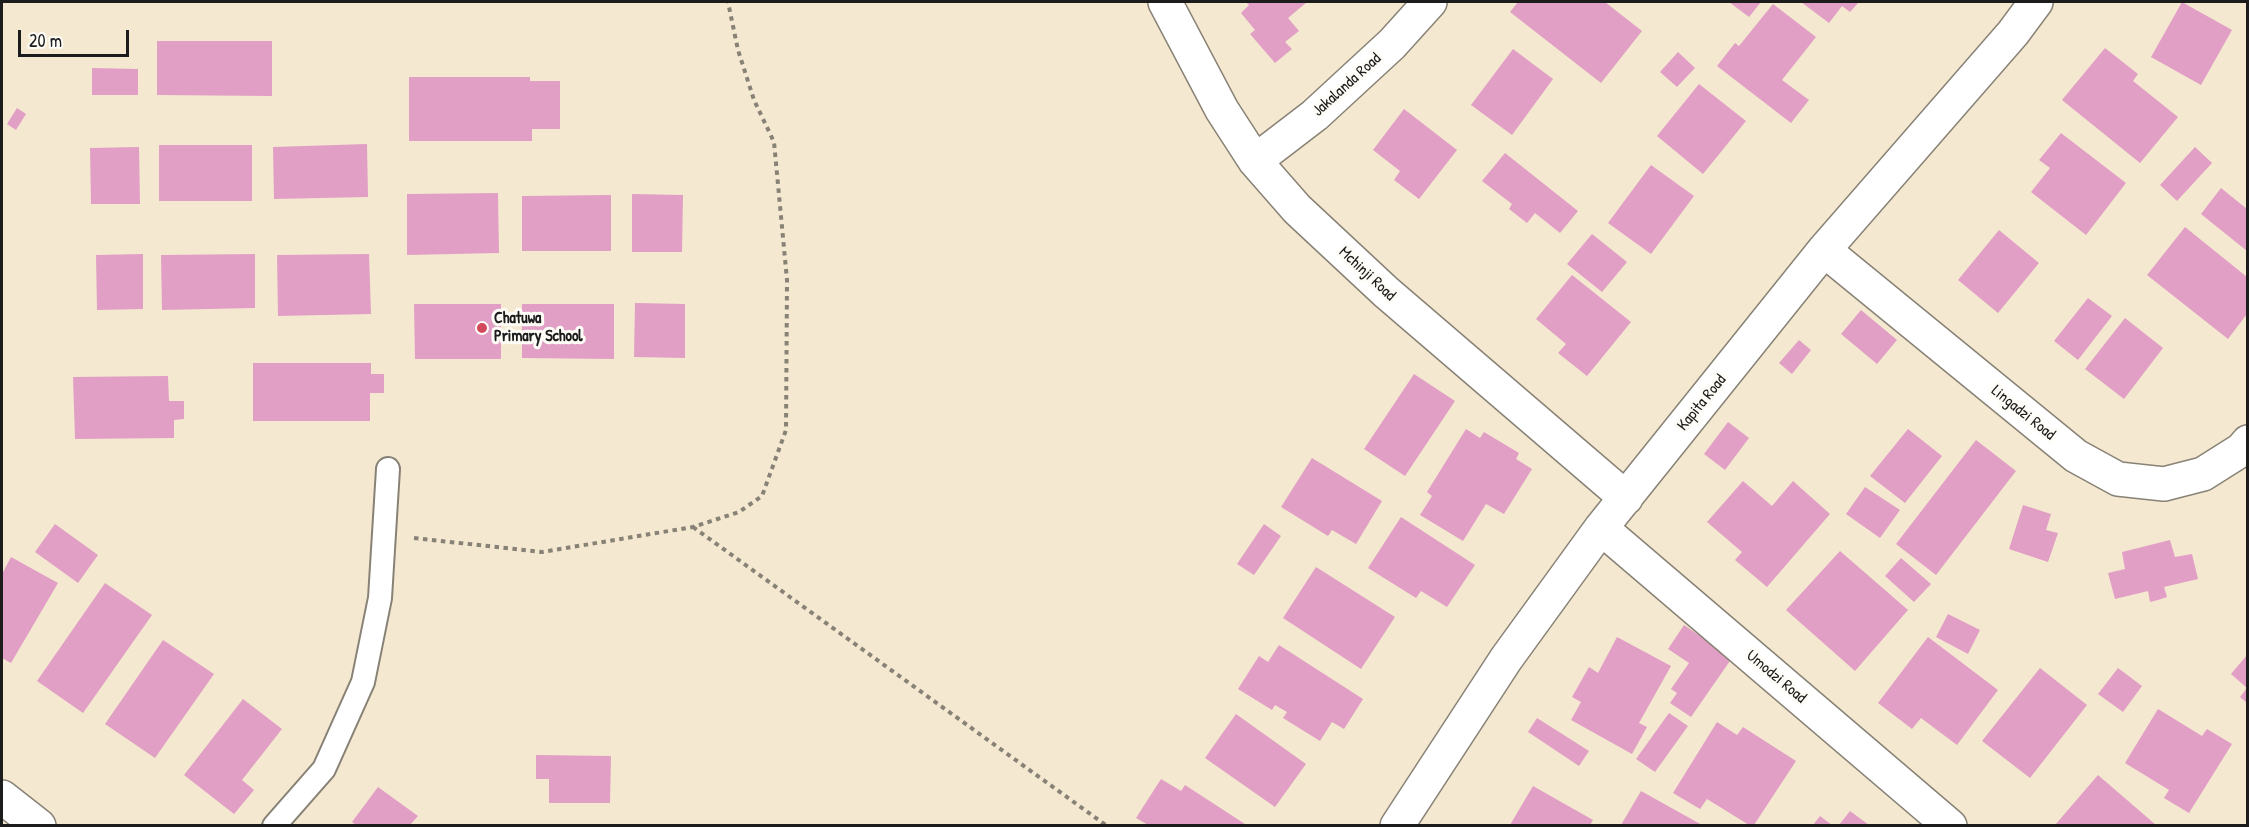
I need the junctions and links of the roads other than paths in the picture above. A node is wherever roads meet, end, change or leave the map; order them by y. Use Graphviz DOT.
graph roads {
  1 [pos="1166,2"];
  2 [pos="1430,2"];
  3 [pos="2036,2"];
  4 [pos="1255,161"];
  5 [pos="1824,250"];
  6 [pos="2247,442"];
  7 [pos="388,469"];
  8 [pos="1626,498"];
  9 [pos="1601,528"];
  10 [pos="2,797"];
  11 [pos="39,825"];
  12 [pos="274,825"];
  13 [pos="1397,825"];
  14 [pos="1950,825"];
  1 -- 4 [label="street, Mchinji Road"];
  2 -- 4 [label="street, Jakalanda Road"];
  3 -- 5 [label="street, Kapita Road"];
  4 -- 8 [label="street, Mchinji Road"];
  5 -- 6 [label="street, Lingadzi Road"];
  5 -- 8 [label="street, Kapita Road"];
  7 -- 12 [label="lane"];
  8 -- 9 [label="street, Kapita Road"];
  9 -- 13 [label="street, Kapita Road"];
  9 -- 14 [label="street, Umodzi Road"];
  10 -- 11 [label="street"];
}
